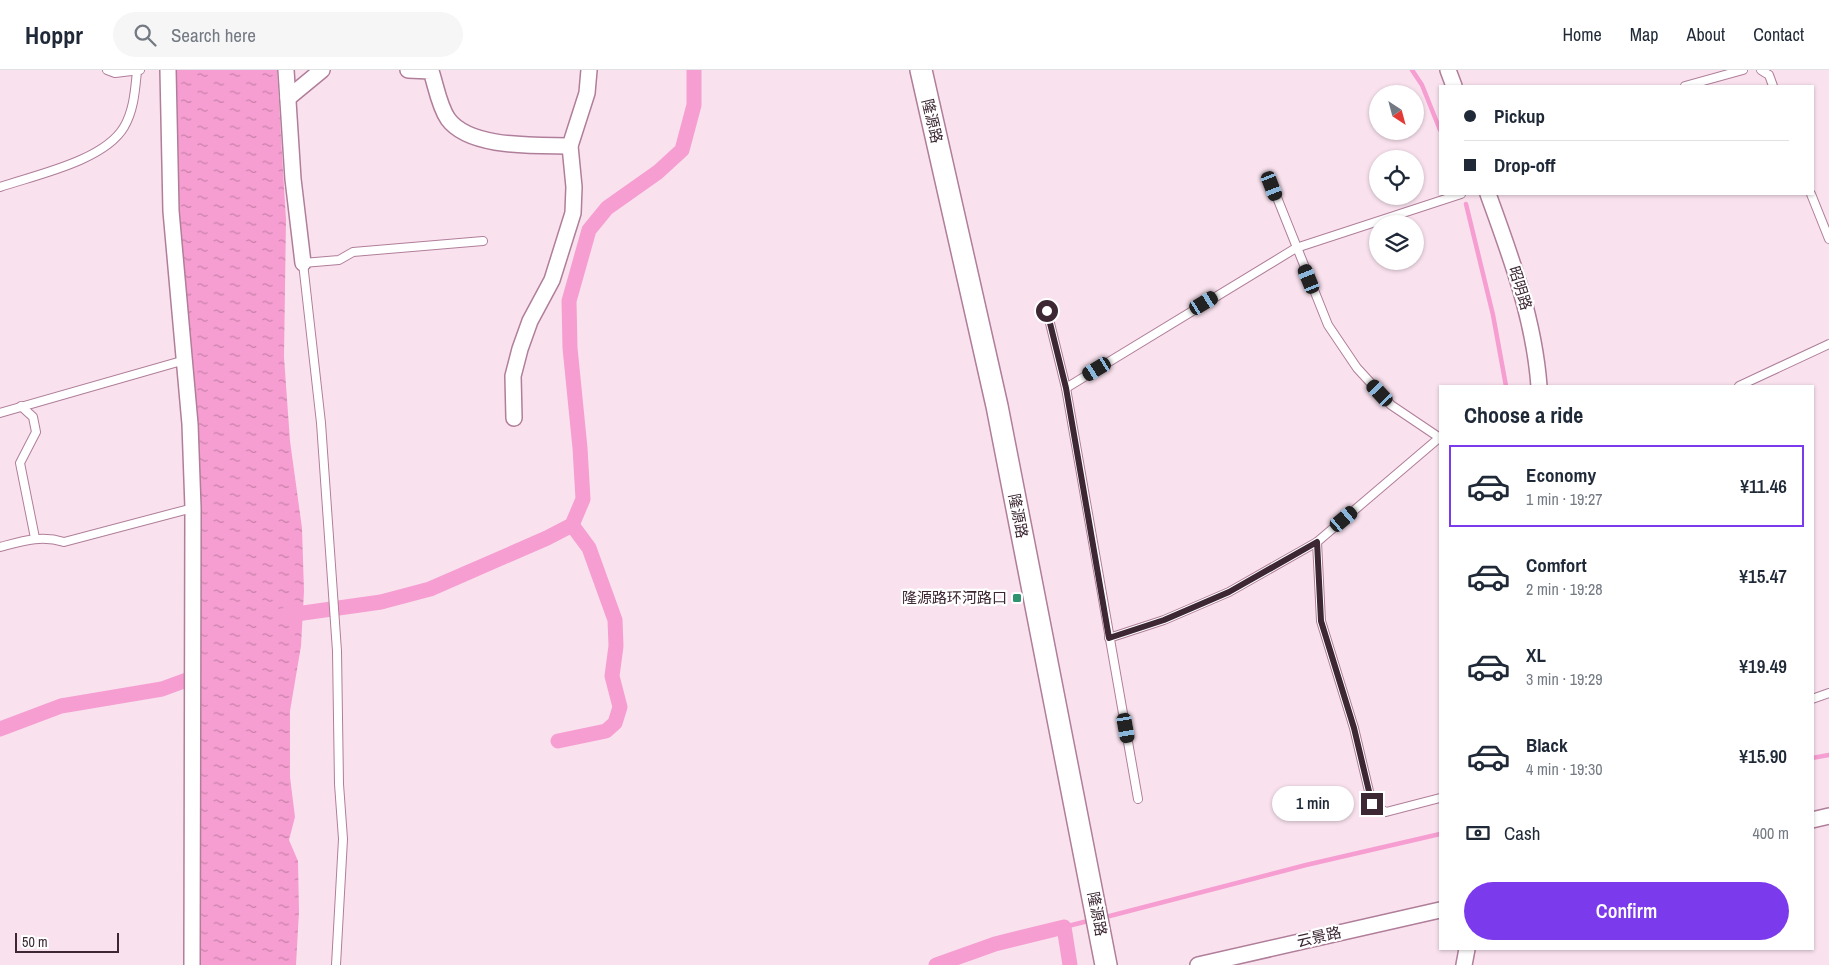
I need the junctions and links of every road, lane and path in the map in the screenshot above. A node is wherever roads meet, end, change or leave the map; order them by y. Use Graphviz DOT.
graph roads {
  1 [pos="107,70"];
  2 [pos="138,70"];
  3 [pos="168,70"];
  4 [pos="286,70"];
  5 [pos="322,70"];
  6 [pos="408,70"];
  7 [pos="589,70"];
  8 [pos="920,70"];
  9 [pos="1448,70"];
  10 [pos="1743,70"];
  11 [pos="1761,70"];
  12 [pos="1454,85"];
  13 [pos="1688,85"];
  14 [pos="1773,85"];
  15 [pos="288,98"];
  16 [pos="570,146"];
  17 [pos="1272,186"];
  18 [pos="0,187"];
  19 [pos="1458,195"];
  20 [pos="1488,195"];
  21 [pos="1812,195"];
  22 [pos="1829,239"];
  23 [pos="484,241"];
  24 [pos="1296,248"];
  25 [pos="302,263"];
  26 [pos="1047,311"];
  27 [pos="1829,344"];
  28 [pos="184,360"];
  29 [pos="1539,385"];
  30 [pos="1740,385"];
  31 [pos="1066,388"];
  32 [pos="22,406"];
  33 [pos="0,413"];
  34 [pos="514,418"];
  35 [pos="1439,437"];
  36 [pos="1439,439"];
  37 [pos="193,508"];
  38 [pos="35,538"];
  39 [pos="1317,542"];
  40 [pos="0,547"];
  41 [pos="1109,638"];
  42 [pos="1829,693"];
  43 [pos="1814,698"];
  44 [pos="1439,798"];
  45 [pos="1138,799"];
  46 [pos="1829,816"];
  47 [pos="1814,820"];
  48 [pos="1439,910"];
  49 [pos="1468,950"];
  50 [pos="1105,960"];
  51 [pos="190,964"];
  52 [pos="336,965"];
  53 [pos="1198,965"];
  54 [pos="1464,965"];
  1 -- 2 [label="lane"];
  2 -- 18 [label="lane"];
  3 -- 28 [label="street"];
  4 -- 15 [label="street"];
  5 -- 15 [label="street"];
  6 -- 16 [label="street"];
  7 -- 16 [label="street"];
  8 -- 50 [label="main road, 隆源路"];
  9 -- 12 [label="street"];
  10 -- 13 [label="lane"];
  11 -- 14 [label="lane"];
  15 -- 25 [label="street"];
  16 -- 34 [label="street"];
  17 -- 24 [label="lane"];
  19 -- 24 [label="lane"];
  20 -- 29 [label="street, 昭明路"];
  21 -- 22 [label="lane"];
  23 -- 25 [label="lane"];
  24 -- 31 [label="lane"];
  24 -- 35 [label="lane"];
  25 -- 52 [label="lane"];
  26 -- 31 [label="lane"];
  27 -- 30 [label="lane"];
  28 -- 32 [label="lane"];
  28 -- 37 [label="street"];
  31 -- 41 [label="lane"];
  32 -- 33 [label="lane"];
  32 -- 38 [label="lane"];
  36 -- 39 [label="lane"];
  37 -- 38 [label="lane"];
  37 -- 51 [label="street"];
  38 -- 40 [label="lane"];
  39 -- 41 [label="lane"];
  39 -- 44 [label="lane"];
  41 -- 45 [label="lane"];
  42 -- 43 [label="lane"];
  46 -- 47 [label="street"];
  48 -- 53 [label="street, 云景路"];
  49 -- 54 [label="street"];
}
